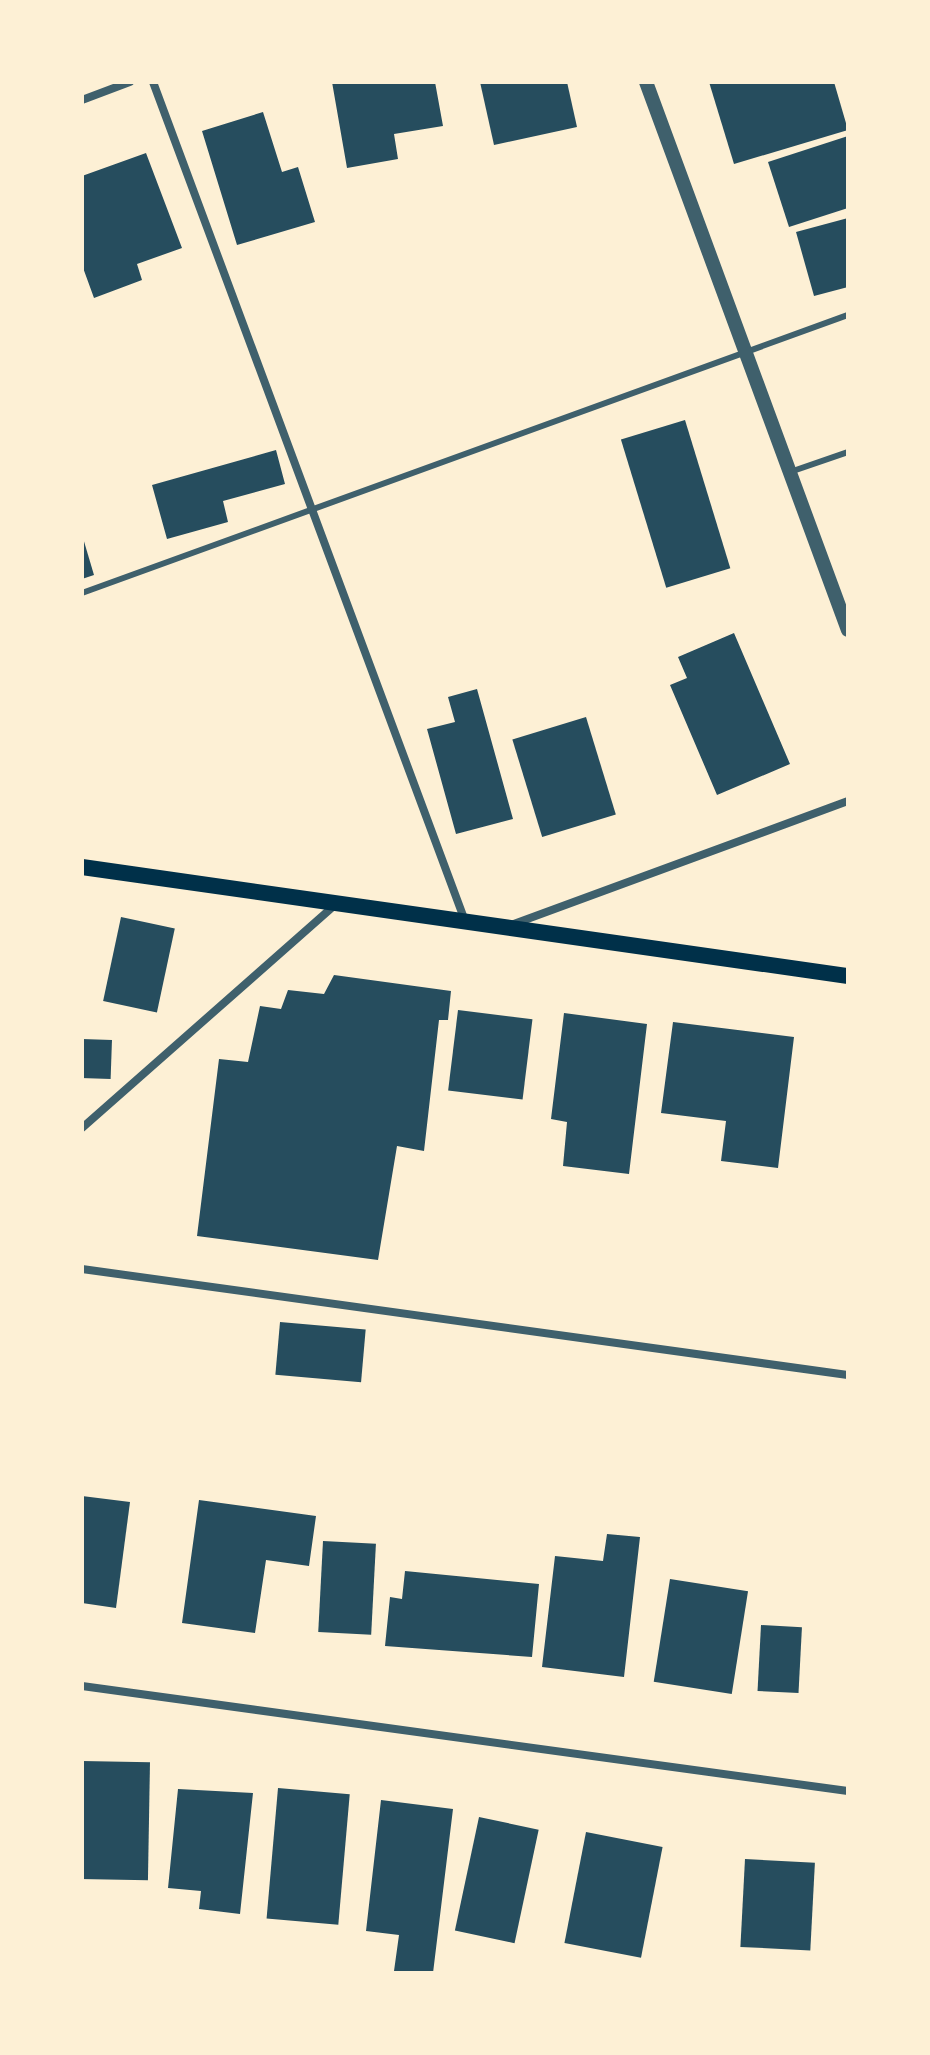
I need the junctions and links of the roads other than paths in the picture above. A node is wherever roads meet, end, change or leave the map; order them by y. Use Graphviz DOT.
graph roads {
  1 [pos="130,82"];
  2 [pos="153,82"];
  3 [pos="646,82"];
  4 [pos="82,100"];
  5 [pos="848,315"];
  6 [pos="745,352"];
  7 [pos="848,452"];
  8 [pos="790,472"];
  9 [pos="315,509"];
  10 [pos="82,593"];
  11 [pos="848,630"];
  12 [pos="848,801"];
  13 [pos="82,867"];
  14 [pos="336,904"];
  15 [pos="466,922"];
  16 [pos="507,927"];
  17 [pos="848,976"];
  18 [pos="82,1128"];
  19 [pos="82,1269"];
  20 [pos="848,1375"];
  21 [pos="82,1686"];
  22 [pos="848,1791"];
  1 -- 4 [label="street"];
  2 -- 9 [label="street"];
  3 -- 6 [label="street"];
  5 -- 6 [label="lane"];
  6 -- 8 [label="street"];
  6 -- 9 [label="lane"];
  7 -- 8 [label="lane"];
  8 -- 11 [label="street"];
  9 -- 10 [label="lane"];
  9 -- 15 [label="street"];
  12 -- 16 [label="street"];
  13 -- 14 [label="main road"];
  14 -- 15 [label="main road"];
  14 -- 18 [label="street"];
  15 -- 16 [label="main road"];
  16 -- 17 [label="main road"];
  19 -- 20 [label="street"];
  21 -- 22 [label="street"];
}
